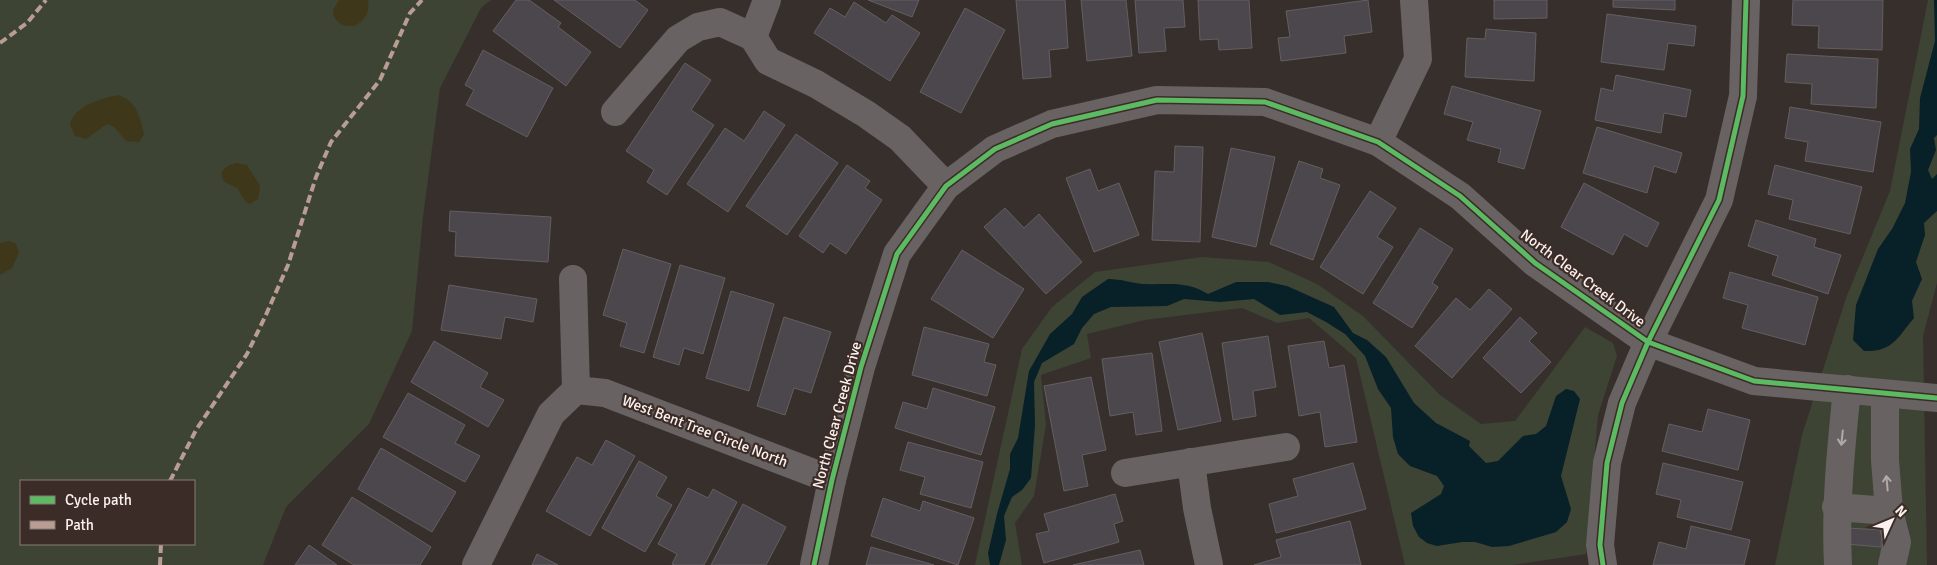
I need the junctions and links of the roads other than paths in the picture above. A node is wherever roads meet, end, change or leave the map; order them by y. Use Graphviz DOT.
graph roads {
  1 [pos="767,0"];
  2 [pos="1414,0"];
  3 [pos="1746,0"];
  4 [pos="753,37"];
  5 [pos="615,112"];
  6 [pos="1378,142"];
  7 [pos="946,186"];
  8 [pos="574,279"];
  9 [pos="1648,342"];
  10 [pos="1847,389"];
  11 [pos="576,390"];
  12 [pos="1885,394"];
  13 [pos="1937,398"];
  14 [pos="1286,446"];
  15 [pos="1191,462"];
  16 [pos="1125,473"];
  17 [pos="832,480"];
  18 [pos="1836,507"];
  19 [pos="1889,511"];
  20 [pos="476,565"];
  21 [pos="814,565"];
  22 [pos="1209,565"];
  23 [pos="1603,565"];
  24 [pos="1838,565"];
  25 [pos="1892,565"];
  1 -- 4 [label="street"];
  2 -- 6 [label="street"];
  3 -- 9 [label="street"];
  4 -- 5 [label="street"];
  4 -- 7 [label="street"];
  6 -- 7 [label="street, North Clear Creek Drive"];
  6 -- 9 [label="street, North Clear Creek Drive"];
  7 -- 17 [label="street, North Clear Creek Drive"];
  8 -- 11 [label="street"];
  9 -- 10 [label="street, North Clear Creek Drive"];
  9 -- 23 [label="street"];
  10 -- 12 [label="street, North Clear Creek Drive"];
  10 -- 18 [label="street, one-way"];
  11 -- 17 [label="street, West Bent Tree Circle North"];
  11 -- 20 [label="street"];
  12 -- 13 [label="street, North Clear Creek Drive"];
  19 -- 12 [label="street, one-way"];
  14 -- 15 [label="street"];
  15 -- 16 [label="street"];
  15 -- 22 [label="street"];
  17 -- 21 [label="street, North Clear Creek Drive"];
  18 -- 19 [label="street"];
  18 -- 24 [label="street"];
  19 -- 25 [label="street"];
}
